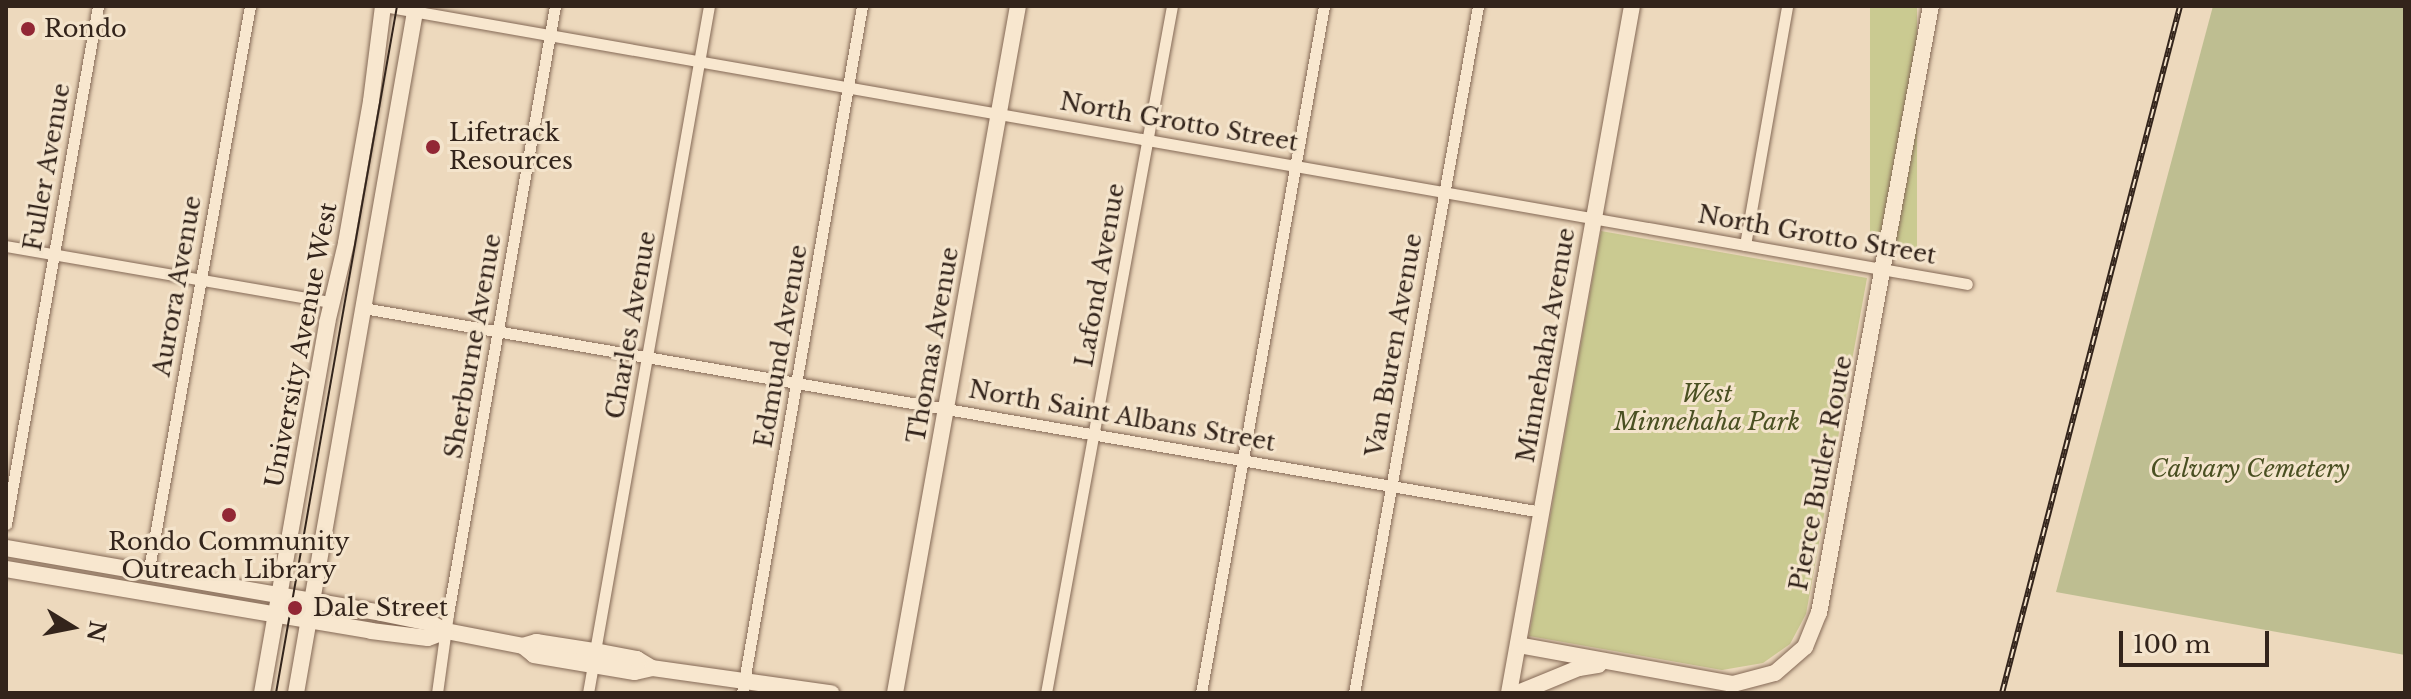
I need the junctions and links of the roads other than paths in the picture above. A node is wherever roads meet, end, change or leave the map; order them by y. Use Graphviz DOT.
graph roads {
  1 [pos="98,6"];
  2 [pos="250,6"];
  3 [pos="384,6"];
  4 [pos="555,6"];
  5 [pos="709,6"];
  6 [pos="862,6"];
  7 [pos="1018,6"];
  8 [pos="1172,6"];
  9 [pos="1324,6"];
  10 [pos="1478,6"];
  11 [pos="1632,6"];
  12 [pos="1787,6"];
  13 [pos="1931,6"];
  14 [pos="416,9"];
  15 [pos="550,35"];
  16 [pos="700,61"];
  17 [pos="849,87"];
  18 [pos="999,114"];
  19 [pos="1147,137"];
  20 [pos="1295,165"];
  21 [pos="1444,190"];
  22 [pos="1593,217"];
  23 [pos="1745,245"];
  24 [pos="6,246"];
  25 [pos="54,254"];
  26 [pos="1883,269"];
  27 [pos="201,279"];
  28 [pos="1967,284"];
  29 [pos="331,302"];
  30 [pos="363,308"];
  31 [pos="498,331"];
  32 [pos="647,356"];
  33 [pos="796,382"];
  34 [pos="946,407"];
  35 [pos="1094,433"];
  36 [pos="1243,459"];
  37 [pos="1391,485"];
  38 [pos="1541,512"];
  39 [pos="6,524"];
  40 [pos="6,548"];
  41 [pos="6,569"];
  42 [pos="148,574"];
  43 [pos="279,596"];
  44 [pos="312,602"];
  45 [pos="275,615"];
  46 [pos="308,621"];
  47 [pos="446,631"];
  48 [pos="1518,645"];
  49 [pos="594,658"];
  50 [pos="1611,663"];
  51 [pos="743,688"];
  52 [pos="262,693"];
  53 [pos="296,693"];
  54 [pos="437,693"];
  55 [pos="588,693"];
  56 [pos="758,693"];
  57 [pos="831,693"];
  58 [pos="895,693"];
  59 [pos="1046,693"];
  60 [pos="1201,693"];
  61 [pos="1354,693"];
  62 [pos="1509,693"];
  63 [pos="1518,693"];
  1 -- 25 [label="street, Fuller Avenue"];
  2 -- 27 [label="street, Aurora Avenue"];
  3 -- 14 [label="street, North Grotto Street"];
  3 -- 29 [label="main road, University Avenue West"];
  4 -- 15 [label="street, Sherburne Avenue"];
  5 -- 16 [label="street, Charles Avenue"];
  6 -- 17 [label="street, Edmund Avenue"];
  7 -- 18 [label="main road, Thomas Avenue"];
  8 -- 19 [label="street, Lafond Avenue"];
  9 -- 20 [label="street"];
  10 -- 21 [label="street, Van Buren Avenue"];
  11 -- 22 [label="main road, Minnehaha Avenue"];
  12 -- 23 [label="street"];
  13 -- 26 [label="main road, Pierce Butler Route"];
  14 -- 15 [label="street, North Grotto Street"];
  14 -- 30 [label="main road"];
  15 -- 16 [label="street, North Grotto Street"];
  15 -- 31 [label="street, Sherburne Avenue"];
  16 -- 17 [label="street, North Grotto Street"];
  16 -- 32 [label="street, Charles Avenue"];
  17 -- 18 [label="street, North Grotto Street"];
  17 -- 33 [label="street, Edmund Avenue"];
  18 -- 19 [label="street, North Grotto Street"];
  18 -- 34 [label="main road, Thomas Avenue"];
  19 -- 20 [label="street, North Grotto Street"];
  19 -- 35 [label="street, Lafond Avenue"];
  20 -- 21 [label="street, North Grotto Street"];
  20 -- 36 [label="street"];
  21 -- 22 [label="street, North Grotto Street"];
  21 -- 37 [label="street, Van Buren Avenue"];
  22 -- 23 [label="street, North Grotto Street"];
  22 -- 38 [label="main road, Minnehaha Avenue"];
  23 -- 26 [label="street, North Grotto Street"];
  24 -- 25 [label="street"];
  25 -- 27 [label="street"];
  25 -- 39 [label="street, Fuller Avenue"];
  26 -- 28 [label="street, North Grotto Street"];
  26 -- 50 [label="main road, Pierce Butler Route"];
  27 -- 29 [label="street"];
  27 -- 42 [label="street, Aurora Avenue"];
  29 -- 43 [label="main road, University Avenue West"];
  30 -- 31 [label="street, North Saint Albans Street"];
  30 -- 44 [label="main road"];
  31 -- 32 [label="street, North Saint Albans Street"];
  31 -- 47 [label="street, Sherburne Avenue"];
  32 -- 33 [label="street, North Saint Albans Street"];
  32 -- 49 [label="street, Charles Avenue"];
  33 -- 34 [label="street, North Saint Albans Street"];
  33 -- 51 [label="street, Edmund Avenue"];
  34 -- 35 [label="street, North Saint Albans Street"];
  34 -- 58 [label="main road, Thomas Avenue"];
  35 -- 36 [label="street, North Saint Albans Street"];
  35 -- 59 [label="street, Lafond Avenue"];
  36 -- 37 [label="street, North Saint Albans Street"];
  36 -- 60 [label="street"];
  37 -- 38 [label="street, North Saint Albans Street"];
  37 -- 61 [label="street, Van Buren Avenue"];
  38 -- 48 [label="main road, Minnehaha Avenue"];
  40 -- 42 [label="main road"];
  41 -- 45 [label="main road"];
  42 -- 43 [label="main road"];
  43 -- 44 [label="main road"];
  43 -- 45 [label="main road, University Avenue West"];
  44 -- 46 [label="main road"];
  44 -- 47 [label="main road"];
  45 -- 46 [label="main road"];
  45 -- 52 [label="main road, University Avenue West"];
  46 -- 47 [label="main road"];
  46 -- 53 [label="main road"];
  47 -- 49 [label="main road"];
  47 -- 54 [label="street, Sherburne Avenue"];
  48 -- 50 [label="main road, Pierce Butler Route"];
  48 -- 62 [label="main road, Minnehaha Avenue"];
  49 -- 51 [label="main road"];
  49 -- 55 [label="street, Charles Avenue"];
  50 -- 63 [label="main road"];
  51 -- 56 [label="main road"];
  51 -- 57 [label="main road"];
}
